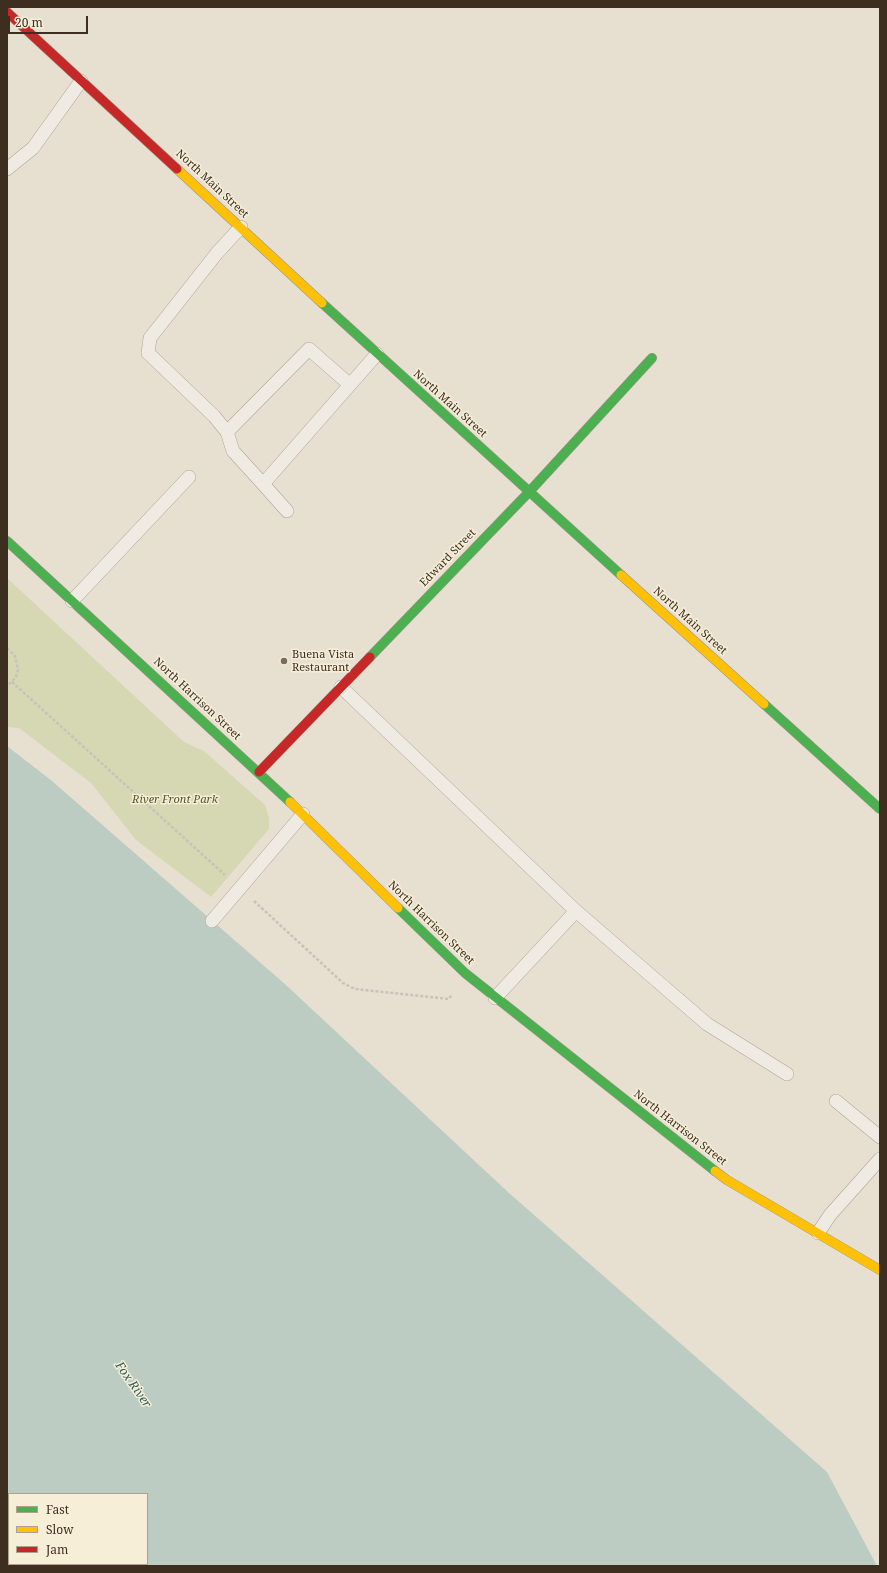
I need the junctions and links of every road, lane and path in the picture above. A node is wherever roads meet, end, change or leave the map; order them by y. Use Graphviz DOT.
graph roads {
  1 [pos="7,12"];
  2 [pos="82,81"];
  3 [pos="7,169"];
  4 [pos="241,227"];
  5 [pos="377,354"];
  6 [pos="652,358"];
  7 [pos="349,384"];
  8 [pos="228,432"];
  9 [pos="190,476"];
  10 [pos="263,484"];
  11 [pos="529,492"];
  12 [pos="287,512"];
  13 [pos="7,541"];
  14 [pos="72,601"];
  15 [pos="7,648"];
  16 [pos="12,682"];
  17 [pos="7,686"];
  18 [pos="341,687"];
  19 [pos="259,772"];
  20 [pos="880,809"];
  21 [pos="303,814"];
  22 [pos="240,888"];
  23 [pos="576,911"];
  24 [pos="212,921"];
  25 [pos="465,973"];
  26 [pos="495,998"];
  27 [pos="787,1074"];
  28 [pos="836,1101"];
  29 [pos="880,1137"];
  30 [pos="880,1159"];
  31 [pos="818,1233"];
  32 [pos="880,1270"];
  1 -- 2 [label="street, North Main Street"];
  2 -- 3 [label="lane"];
  2 -- 4 [label="street, North Main Street"];
  4 -- 5 [label="street, North Main Street"];
  4 -- 8 [label="lane"];
  5 -- 7 [label="lane"];
  5 -- 11 [label="street, North Main Street"];
  6 -- 11 [label="street, Edward Street"];
  7 -- 8 [label="lane"];
  7 -- 10 [label="lane"];
  8 -- 10 [label="lane"];
  9 -- 14 [label="lane"];
  10 -- 12 [label="lane"];
  11 -- 18 [label="street, Edward Street"];
  11 -- 20 [label="street, North Main Street"];
  13 -- 14 [label="street, North Harrison Street"];
  14 -- 19 [label="street, North Harrison Street"];
  15 -- 16 [label="path"];
  16 -- 17 [label="path"];
  16 -- 22 [label="path"];
  18 -- 19 [label="street, Edward Street"];
  18 -- 23 [label="lane"];
  19 -- 21 [label="street, North Harrison Street"];
  21 -- 22 [label="lane"];
  21 -- 25 [label="street, North Harrison Street"];
  22 -- 24 [label="lane"];
  22 -- 25 [label="path"];
  23 -- 26 [label="lane"];
  23 -- 27 [label="lane"];
  25 -- 26 [label="street, North Harrison Street"];
  26 -- 31 [label="street, North Harrison Street"];
  28 -- 29 [label="lane"];
  30 -- 31 [label="lane"];
  31 -- 32 [label="street, North Harrison Street"];
}
